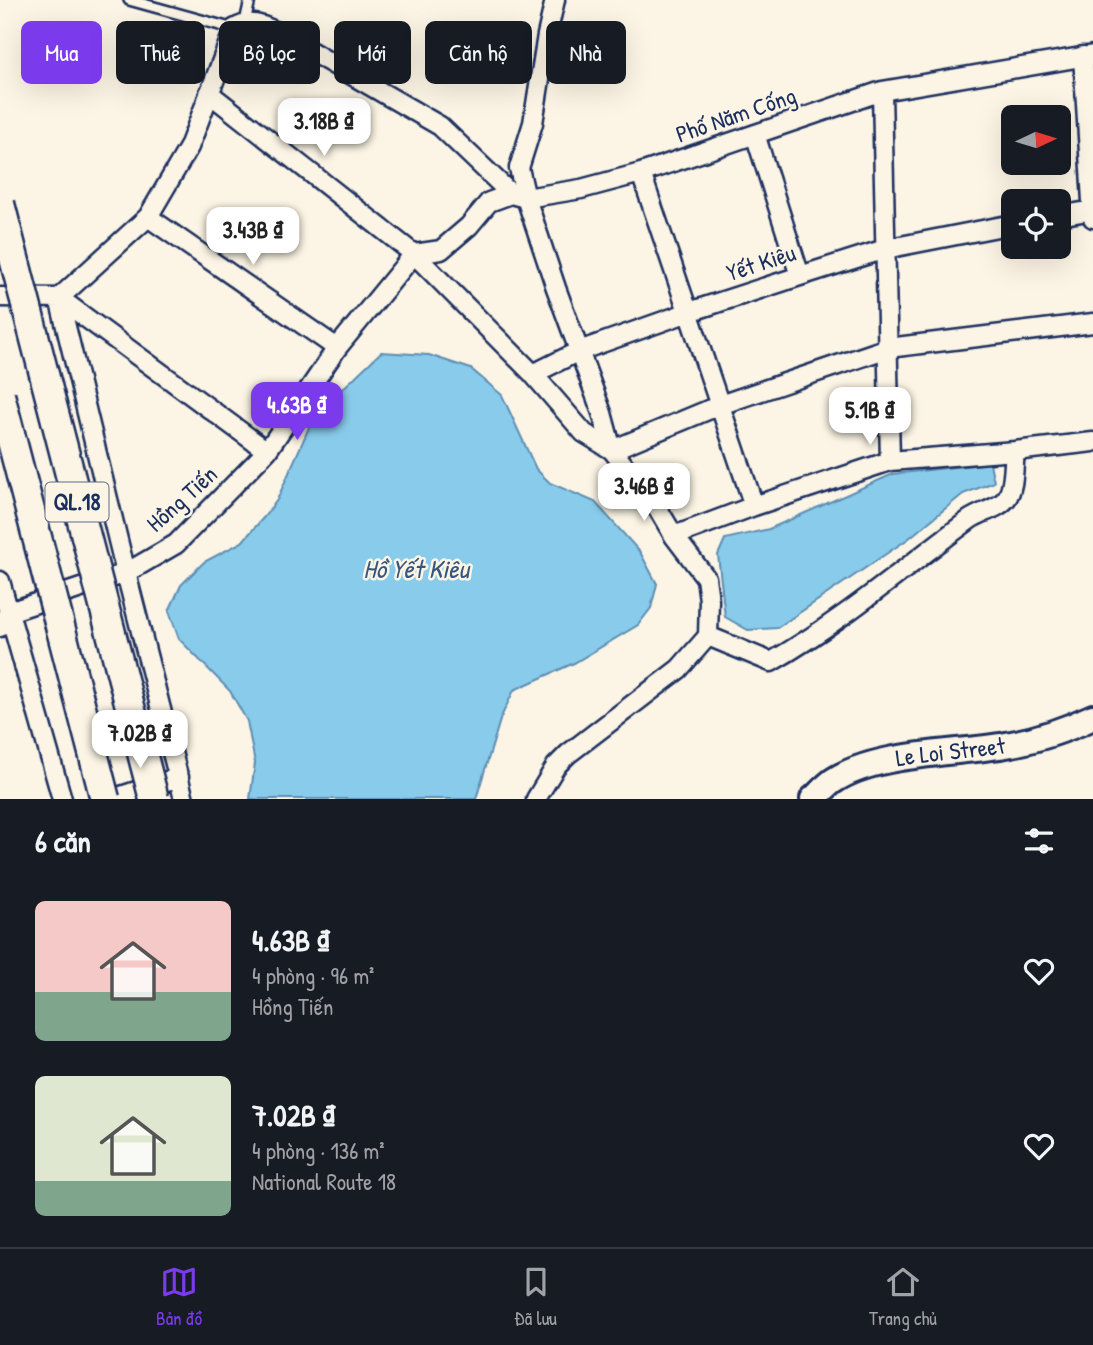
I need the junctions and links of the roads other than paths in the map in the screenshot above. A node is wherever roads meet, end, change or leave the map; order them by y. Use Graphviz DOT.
graph roads {
  1 [pos="129,0"];
  2 [pos="250,0"];
  3 [pos="555,0"];
  4 [pos="219,21"];
  5 [pos="241,21"];
  6 [pos="1088,55"];
  7 [pos="320,57"];
  8 [pos="219,71"];
  9 [pos="882,91"];
  10 [pos="209,93"];
  11 [pos="755,134"];
  12 [pos="640,173"];
  13 [pos="518,196"];
  14 [pos="0,204"];
  15 [pos="1093,210"];
  16 [pos="1071,214"];
  17 [pos="148,217"];
  18 [pos="1093,218"];
  19 [pos="1001,226"];
  20 [pos="886,249"];
  21 [pos="414,254"];
  22 [pos="0,265"];
  23 [pos="800,276"];
  24 [pos="0,297"];
  25 [pos="59,298"];
  26 [pos="689,312"];
  27 [pos="1093,323"];
  28 [pos="337,348"];
  29 [pos="888,348"];
  30 [pos="579,351"];
  31 [pos="533,374"];
  32 [pos="0,395"];
  33 [pos="720,405"];
  34 [pos="1093,442"];
  35 [pos="612,450"];
  36 [pos="1015,451"];
  37 [pos="267,452"];
  38 [pos="0,455"];
  39 [pos="890,461"];
  40 [pos="754,506"];
  41 [pos="674,536"];
  42 [pos="126,573"];
  43 [pos="0,581"];
  44 [pos="4,619"];
  45 [pos="708,636"];
  46 [pos="1093,718"];
  47 [pos="179,777"];
  48 [pos="62,799"];
  49 [pos="89,799"];
  50 [pos="105,799"];
  51 [pos="112,799"];
  52 [pos="139,799"];
  53 [pos="154,799"];
  54 [pos="184,799"];
  55 [pos="536,799"];
  56 [pos="813,799"];
  1 -- 4 [label="lane"];
  2 -- 5 [label="lane"];
  3 -- 13 [label="street"];
  6 -- 9 [label="street, Phố Năm Cống"];
  6 -- 15 [label="street"];
  7 -- 13 [label="street"];
  8 -- 10 [label="street"];
  9 -- 11 [label="street, Phố Năm Cống"];
  9 -- 20 [label="street"];
  10 -- 17 [label="street"];
  10 -- 21 [label="street"];
  11 -- 12 [label="street, Phố Năm Cống"];
  11 -- 23 [label="street"];
  12 -- 13 [label="street, Phố Năm Cống"];
  12 -- 26 [label="street"];
  13 -- 21 [label="street, Phố Năm Cống"];
  13 -- 30 [label="street"];
  14 -- 53 [label="main road, QL.18, bridge"];
  15 -- 16 [label="street"];
  15 -- 18 [label="street"];
  17 -- 25 [label="street"];
  17 -- 28 [label="street"];
  19 -- 20 [label="street, Yết Kiêu"];
  20 -- 23 [label="street, Yết Kiêu"];
  20 -- 29 [label="street"];
  21 -- 28 [label="street, Hồng Tiến"];
  21 -- 31 [label="street"];
  22 -- 52 [label="main road, QL.18"];
  23 -- 26 [label="street, Yết Kiêu"];
  24 -- 25 [label="street"];
  25 -- 37 [label="street"];
  25 -- 42 [label="street"];
  26 -- 30 [label="street, Yết Kiêu"];
  26 -- 33 [label="street"];
  27 -- 29 [label="street"];
  28 -- 37 [label="street, Hồng Tiến"];
  29 -- 33 [label="street"];
  29 -- 39 [label="street"];
  30 -- 31 [label="street, Yết Kiêu"];
  30 -- 35 [label="street"];
  31 -- 35 [label="street"];
  32 -- 50 [label="main road, QL.18, bridge"];
  33 -- 35 [label="street"];
  33 -- 40 [label="street"];
  34 -- 36 [label="street"];
  35 -- 41 [label="street"];
  36 -- 39 [label="street"];
  36 -- 45 [label="street"];
  37 -- 42 [label="street, Hồng Tiến"];
  38 -- 49 [label="main road, QL.18"];
  39 -- 40 [label="street"];
  40 -- 41 [label="street"];
  41 -- 45 [label="street"];
  42 -- 44 [label="street, Hồng Tiến"];
  42 -- 47 [label="street"];
  43 -- 44 [label="street"];
  44 -- 48 [label="street"];
  45 -- 55 [label="street"];
  46 -- 56 [label="street, Le Loi Street"];
  47 -- 51 [label="street"];
  47 -- 54 [label="street"];
}
